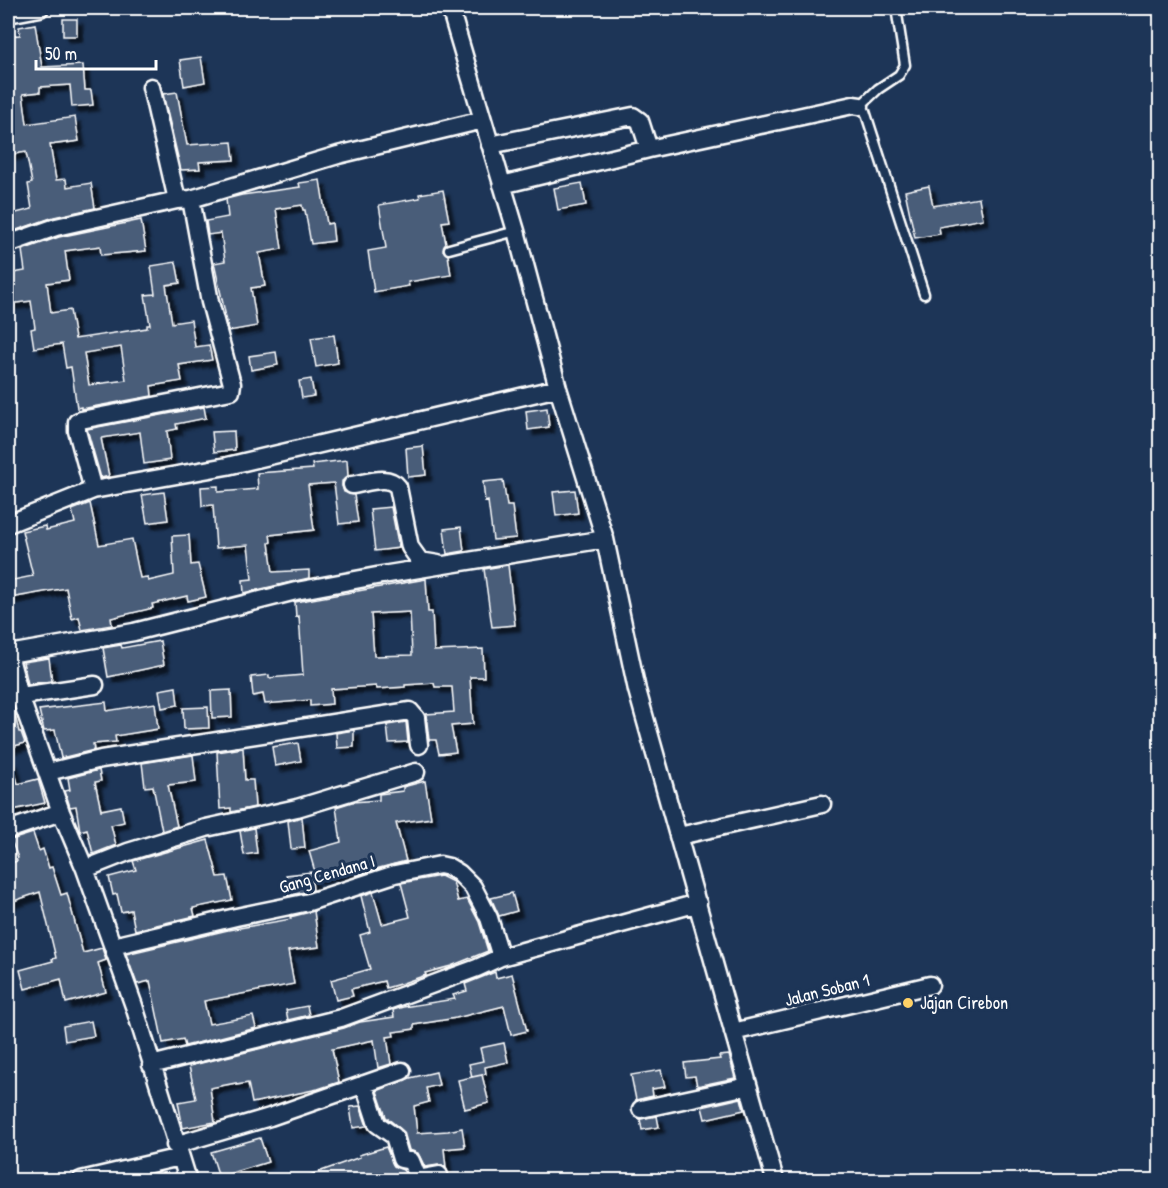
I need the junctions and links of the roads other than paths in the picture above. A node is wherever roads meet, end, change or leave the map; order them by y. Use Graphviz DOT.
graph roads {
  1 [pos="40,8"];
  2 [pos="450,8"];
  3 [pos="896,8"];
  4 [pos="8,14"];
  5 [pos="151,87"];
  6 [pos="860,106"];
  7 [pos="483,120"];
  8 [pos="490,145"];
  9 [pos="649,149"];
  10 [pos="502,185"];
  11 [pos="184,200"];
  12 [pos="516,231"];
  13 [pos="8,244"];
  14 [pos="449,249"];
  15 [pos="924,294"];
  16 [pos="558,388"];
  17 [pos="352,485"];
  18 [pos="93,490"];
  19 [pos="8,524"];
  20 [pos="604,539"];
  21 [pos="444,565"];
  22 [pos="8,652"];
  23 [pos="95,685"];
  24 [pos="14,697"];
  25 [pos="419,746"];
  26 [pos="48,772"];
  27 [pos="416,772"];
  28 [pos="822,804"];
  29 [pos="61,813"];
  30 [pos="8,830"];
  31 [pos="679,836"];
  32 [pos="85,869"];
  33 [pos="698,903"];
  34 [pos="112,946"];
  35 [pos="501,957"];
  36 [pos="930,985"];
  37 [pos="734,1032"];
  38 [pos="151,1065"];
  39 [pos="402,1071"];
  40 [pos="364,1084"];
  41 [pos="748,1086"];
  42 [pos="641,1109"];
  43 [pos="178,1151"];
  44 [pos="439,1175"];
  45 [pos="415,1179"];
  46 [pos="81,1180"];
  47 [pos="188,1180"];
  48 [pos="776,1180"];
  1 -- 4 [label="street"];
  2 -- 7 [label="street"];
  3 -- 6 [label="lane"];
  5 -- 11 [label="street"];
  6 -- 9 [label="street"];
  6 -- 15 [label="lane"];
  7 -- 8 [label="street"];
  7 -- 11 [label="street"];
  8 -- 9 [label="street"];
  8 -- 10 [label="street"];
  9 -- 10 [label="street"];
  10 -- 12 [label="street"];
  11 -- 13 [label="street"];
  11 -- 18 [label="street"];
  12 -- 14 [label="lane"];
  12 -- 16 [label="street"];
  16 -- 18 [label="street"];
  16 -- 20 [label="street"];
  17 -- 21 [label="street"];
  18 -- 19 [label="street"];
  20 -- 21 [label="street"];
  20 -- 31 [label="street"];
  21 -- 22 [label="street"];
  22 -- 24 [label="street"];
  23 -- 24 [label="street"];
  24 -- 26 [label="street"];
  25 -- 26 [label="street"];
  26 -- 29 [label="street"];
  27 -- 32 [label="street"];
  28 -- 31 [label="street"];
  29 -- 30 [label="street"];
  29 -- 32 [label="street"];
  31 -- 33 [label="street"];
  32 -- 34 [label="street"];
  33 -- 35 [label="street"];
  33 -- 37 [label="street"];
  34 -- 35 [label="street, Gang Cendana I"];
  34 -- 38 [label="street"];
  35 -- 38 [label="street"];
  36 -- 37 [label="street, Jalan Soban 1"];
  37 -- 41 [label="street"];
  38 -- 43 [label="street"];
  39 -- 40 [label="street"];
  40 -- 43 [label="street"];
  40 -- 45 [label="street"];
  41 -- 42 [label="street"];
  41 -- 48 [label="street"];
  43 -- 46 [label="street"];
  43 -- 47 [label="street"];
  44 -- 45 [label="street"];
}
